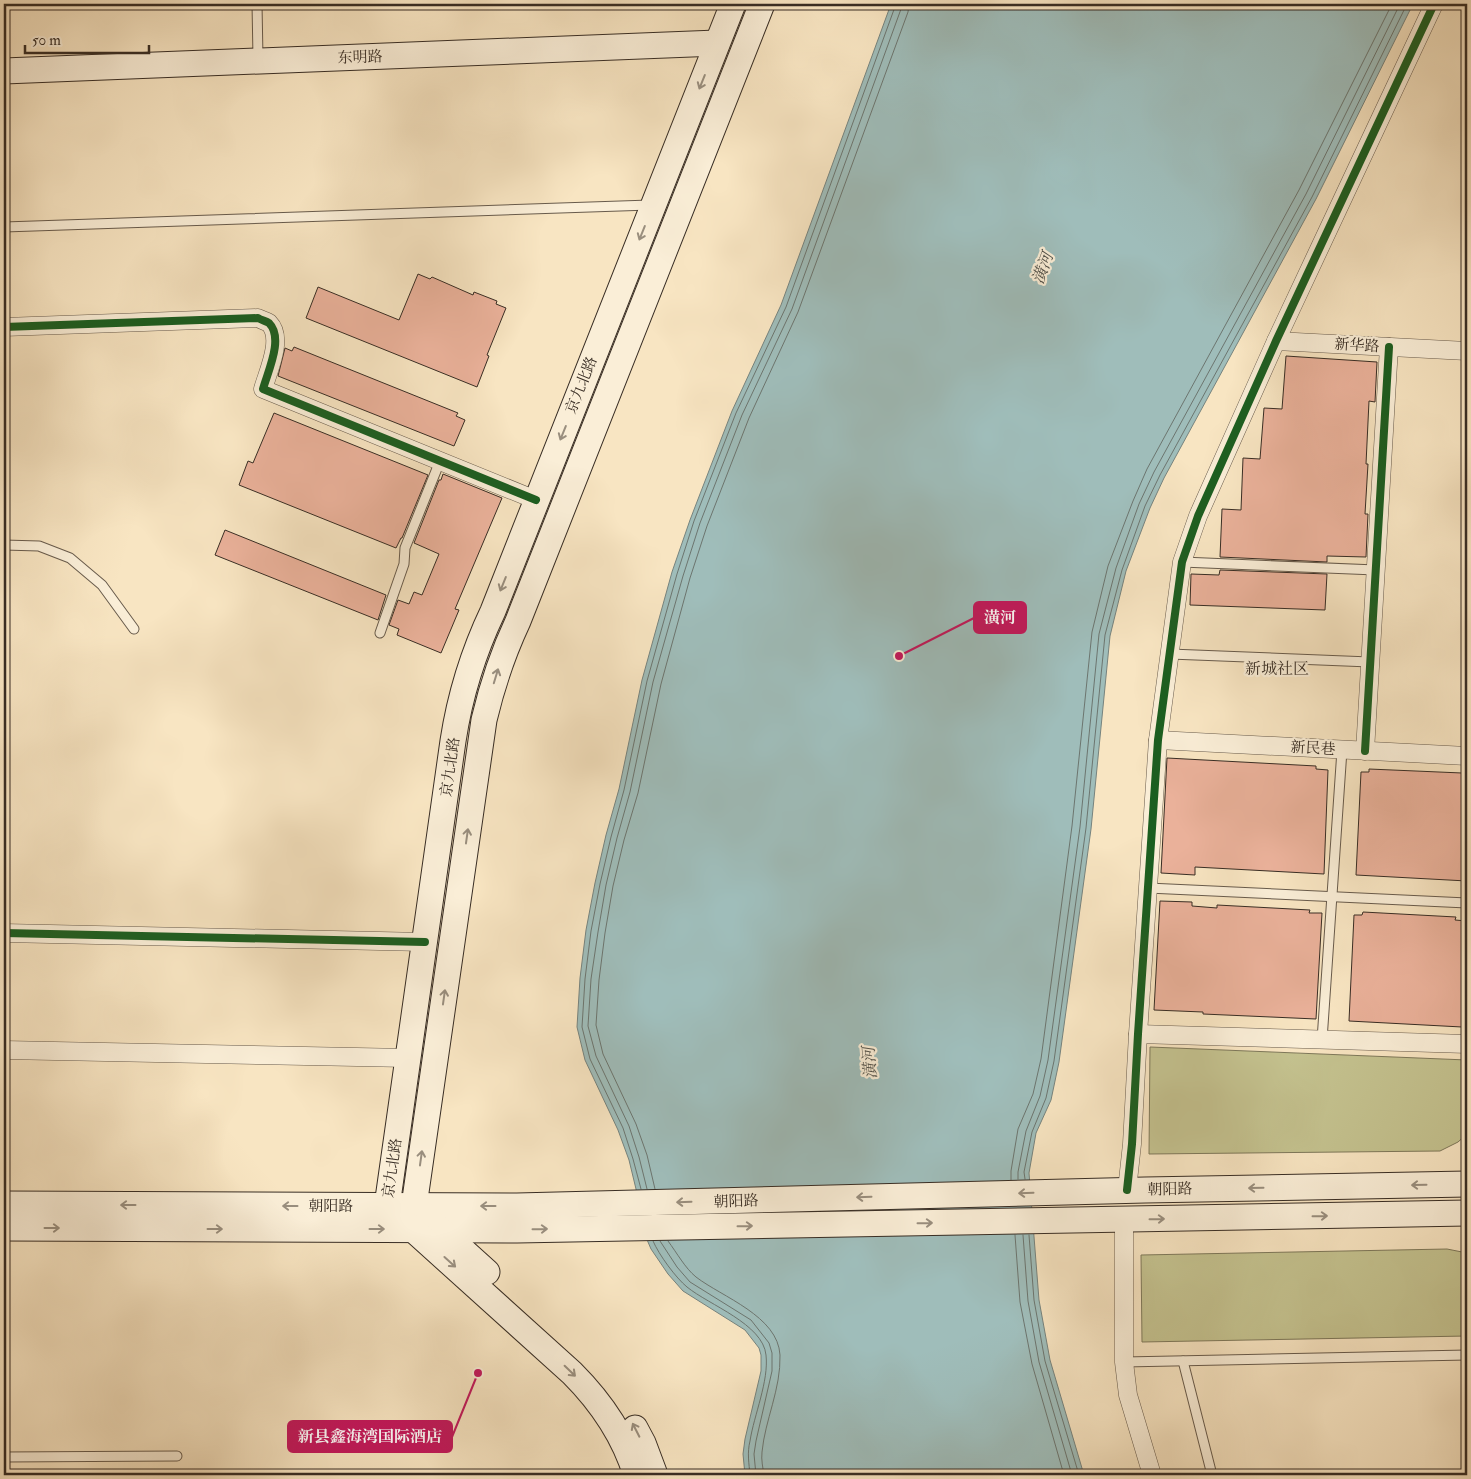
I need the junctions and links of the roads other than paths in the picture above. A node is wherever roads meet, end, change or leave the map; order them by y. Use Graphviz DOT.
graph roads {
  1 [pos="257,4"];
  2 [pos="733,4"];
  3 [pos="762,4"];
  4 [pos="1434,4"];
  5 [pos="717,43"];
  6 [pos="258,61"];
  7 [pos="4,71"];
  8 [pos="653,204"];
  9 [pos="4,227"];
  10 [pos="4,327"];
  11 [pos="1276,341"];
  12 [pos="1389,347"];
  13 [pos="1467,351"];
  14 [pos="440,461"];
  15 [pos="536,500"];
  16 [pos="4,545"];
  17 [pos="1182,562"];
  18 [pos="1376,570"];
  19 [pos="134,629"];
  20 [pos="380,633"];
  21 [pos="1170,654"];
  22 [pos="1370,662"];
  23 [pos="1158,740"];
  24 [pos="1342,750"];
  25 [pos="1364,751"];
  26 [pos="1467,756"];
  27 [pos="1148,888"];
  28 [pos="1332,896"];
  29 [pos="1467,903"];
  30 [pos="4,933"];
  31 [pos="426,942"];
  32 [pos="1138,1034"];
  33 [pos="1322,1040"];
  34 [pos="1467,1044"];
  35 [pos="4,1050"];
  36 [pos="408,1058"];
  37 [pos="1467,1184"];
  38 [pos="1127,1190"];
  39 [pos="4,1204"];
  40 [pos="387,1206"];
  41 [pos="1467,1213"];
  42 [pos="590,1217"];
  43 [pos="414,1218"];
  44 [pos="1124,1219"];
  45 [pos="4,1228"];
  46 [pos="440,1229"];
  47 [pos="1467,1355"];
  48 [pos="1183,1361"];
  49 [pos="1124,1362"];
  50 [pos="177,1456"];
  51 [pos="4,1457"];
  52 [pos="636,1475"];
  53 [pos="654,1475"];
  54 [pos="1152,1475"];
  55 [pos="1212,1475"];
  1 -- 6 [label="lane"];
  2 -- 5 [label="main road, 京九北路"];
  43 -- 3 [label="main road, 京九北路, one-way"];
  4 -- 11 [label="street"];
  5 -- 6 [label="main road, 东明路"];
  5 -- 8 [label="main road, 京九北路, one-way"];
  6 -- 7 [label="main road, 东明路"];
  8 -- 9 [label="lane"];
  8 -- 15 [label="main road, 京九北路, one-way"];
  10 -- 14 [label="street"];
  11 -- 12 [label="street, 新华路"];
  11 -- 17 [label="street"];
  12 -- 13 [label="street, 新华路"];
  12 -- 18 [label="street"];
  14 -- 15 [label="street"];
  14 -- 20 [label="lane"];
  15 -- 31 [label="main road, 京九北路, one-way"];
  16 -- 19 [label="lane"];
  17 -- 18 [label="lane"];
  17 -- 21 [label="street"];
  18 -- 22 [label="street"];
  21 -- 22 [label="lane"];
  21 -- 23 [label="street"];
  22 -- 25 [label="street"];
  23 -- 24 [label="street, 新民巷"];
  23 -- 27 [label="street"];
  24 -- 25 [label="street, 新民巷"];
  24 -- 28 [label="lane"];
  25 -- 26 [label="street, 新民巷"];
  27 -- 28 [label="lane"];
  27 -- 32 [label="street"];
  28 -- 29 [label="lane"];
  28 -- 33 [label="lane"];
  30 -- 31 [label="street"];
  31 -- 36 [label="main road, 京九北路"];
  32 -- 33 [label="street"];
  32 -- 38 [label="street"];
  33 -- 34 [label="street"];
  35 -- 36 [label="street"];
  36 -- 40 [label="main road, 京九北路"];
  37 -- 38 [label="main road, 朝阳路, one-way"];
  38 -- 42 [label="main road, 朝阳路, one-way"];
  40 -- 39 [label="main road, 朝阳路, one-way"];
  40 -- 43 [label="main road, 京九北路"];
  44 -- 41 [label="main road, 朝阳路, one-way"];
  42 -- 43 [label="main road, 朝阳路, one-way"];
  42 -- 44 [label="main road, 朝阳路, one-way"];
  46 -- 42 [label="main road, 朝阳路, one-way"];
  45 -- 43 [label="main road, 朝阳路, one-way"];
  43 -- 46 [label="main road, 京九北路"];
  43 -- 52 [label="main road, 京九北路, one-way"];
  44 -- 49 [label="street"];
  53 -- 46 [label="main road, 京九北路, one-way"];
  47 -- 48 [label="lane"];
  48 -- 49 [label="lane"];
  48 -- 55 [label="lane"];
  49 -- 54 [label="street"];
  50 -- 51 [label="lane"];
}
